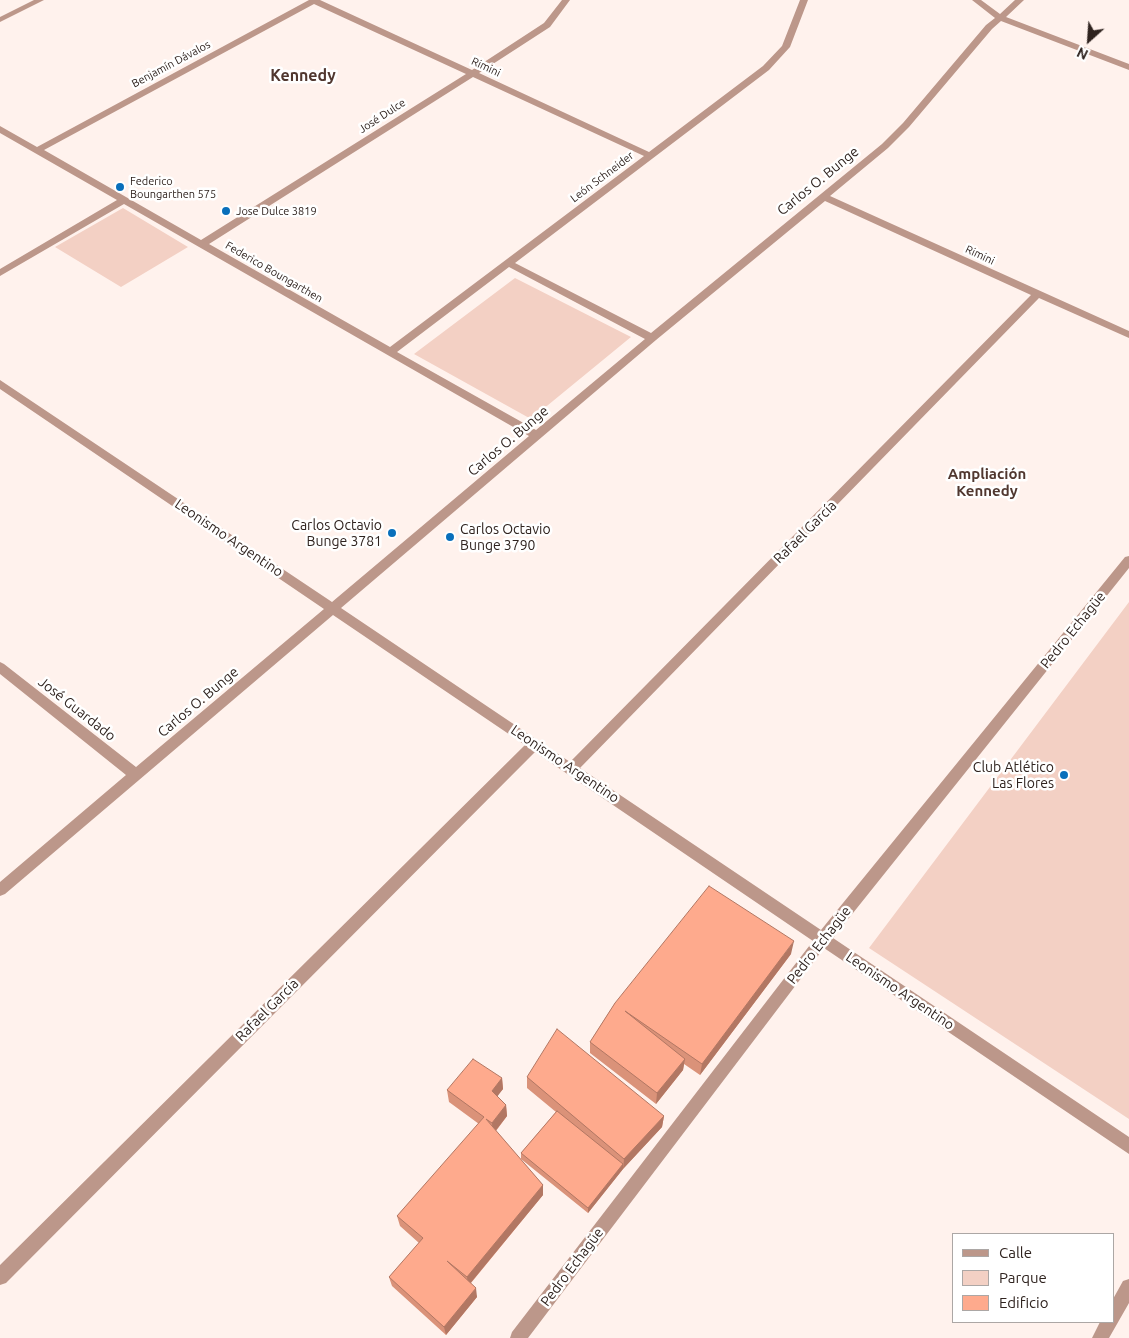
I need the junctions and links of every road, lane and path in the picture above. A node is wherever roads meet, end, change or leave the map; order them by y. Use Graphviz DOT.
graph roads {
  1 [pos="40,0"];
  2 [pos="314,0"];
  3 [pos="566,0"];
  4 [pos="804,0"];
  5 [pos="976,0"];
  6 [pos="1020,0"];
  7 [pos="999,17"];
  8 [pos="0,20"];
  9 [pos="1129,67"];
  10 [pos="470,73"];
  11 [pos="0,128"];
  12 [pos="38,150"];
  13 [pos="649,155"];
  14 [pos="822,196"];
  15 [pos="124,200"];
  16 [pos="202,244"];
  17 [pos="508,263"];
  18 [pos="0,273"];
  19 [pos="1038,296"];
  20 [pos="1129,336"];
  21 [pos="652,338"];
  22 [pos="390,352"];
  23 [pos="0,384"];
  24 [pos="537,436"];
  25 [pos="1129,560"];
  26 [pos="333,608"];
  27 [pos="0,667"];
  28 [pos="534,744"];
  29 [pos="572,768"];
  30 [pos="136,775"];
  31 [pos="0,890"];
  32 [pos="823,939"];
  33 [pos="1129,1146"];
  34 [pos="0,1277"];
  35 [pos="1129,1287"];
  36 [pos="1114,1314"];
  37 [pos="1108,1323"];
  38 [pos="518,1338"];
  39 [pos="1100,1338"];
  1 -- 8 [label="street"];
  2 -- 10 [label="street, Rimini"];
  2 -- 12 [label="street, Benjamín Dávalos"];
  3 -- 10 [label="street, José Dulce"];
  4 -- 13 [label="street, León Schneider"];
  5 -- 7 [label="street"];
  6 -- 7 [label="street, Carlos O. Bunge"];
  7 -- 9 [label="street"];
  7 -- 14 [label="street, Carlos O. Bunge"];
  10 -- 13 [label="street, Rimini"];
  10 -- 16 [label="street, José Dulce"];
  11 -- 12 [label="street, Federico Boungarthen"];
  12 -- 15 [label="street, Federico Boungarthen"];
  13 -- 17 [label="street, León Schneider"];
  14 -- 19 [label="street, Rimini"];
  14 -- 21 [label="street, Carlos O. Bunge"];
  15 -- 16 [label="street, Federico Boungarthen"];
  15 -- 18 [label="street"];
  16 -- 22 [label="street, Federico Boungarthen"];
  17 -- 21 [label="street"];
  17 -- 22 [label="street, León Schneider"];
  19 -- 20 [label="street, Rimini"];
  19 -- 29 [label="street, Rafael García"];
  21 -- 24 [label="street, Carlos O. Bunge"];
  22 -- 24 [label="street, Federico Boungarthen"];
  23 -- 26 [label="street, Leonismo Argentino"];
  24 -- 26 [label="street, Carlos O. Bunge"];
  25 -- 32 [label="street, Pedro Echagüe"];
  26 -- 28 [label="street, Leonismo Argentino"];
  26 -- 30 [label="street, Carlos O. Bunge"];
  27 -- 30 [label="street, José Guardado"];
  28 -- 29 [label="street, Leonismo Argentino"];
  28 -- 34 [label="street, Rafael García"];
  29 -- 32 [label="street, Leonismo Argentino"];
  30 -- 31 [label="street, Carlos O. Bunge"];
  32 -- 33 [label="street, Leonismo Argentino"];
  32 -- 38 [label="street, Pedro Echagüe"];
  35 -- 36 [label="street"];
  37 -- 39 [label="street"];
}
